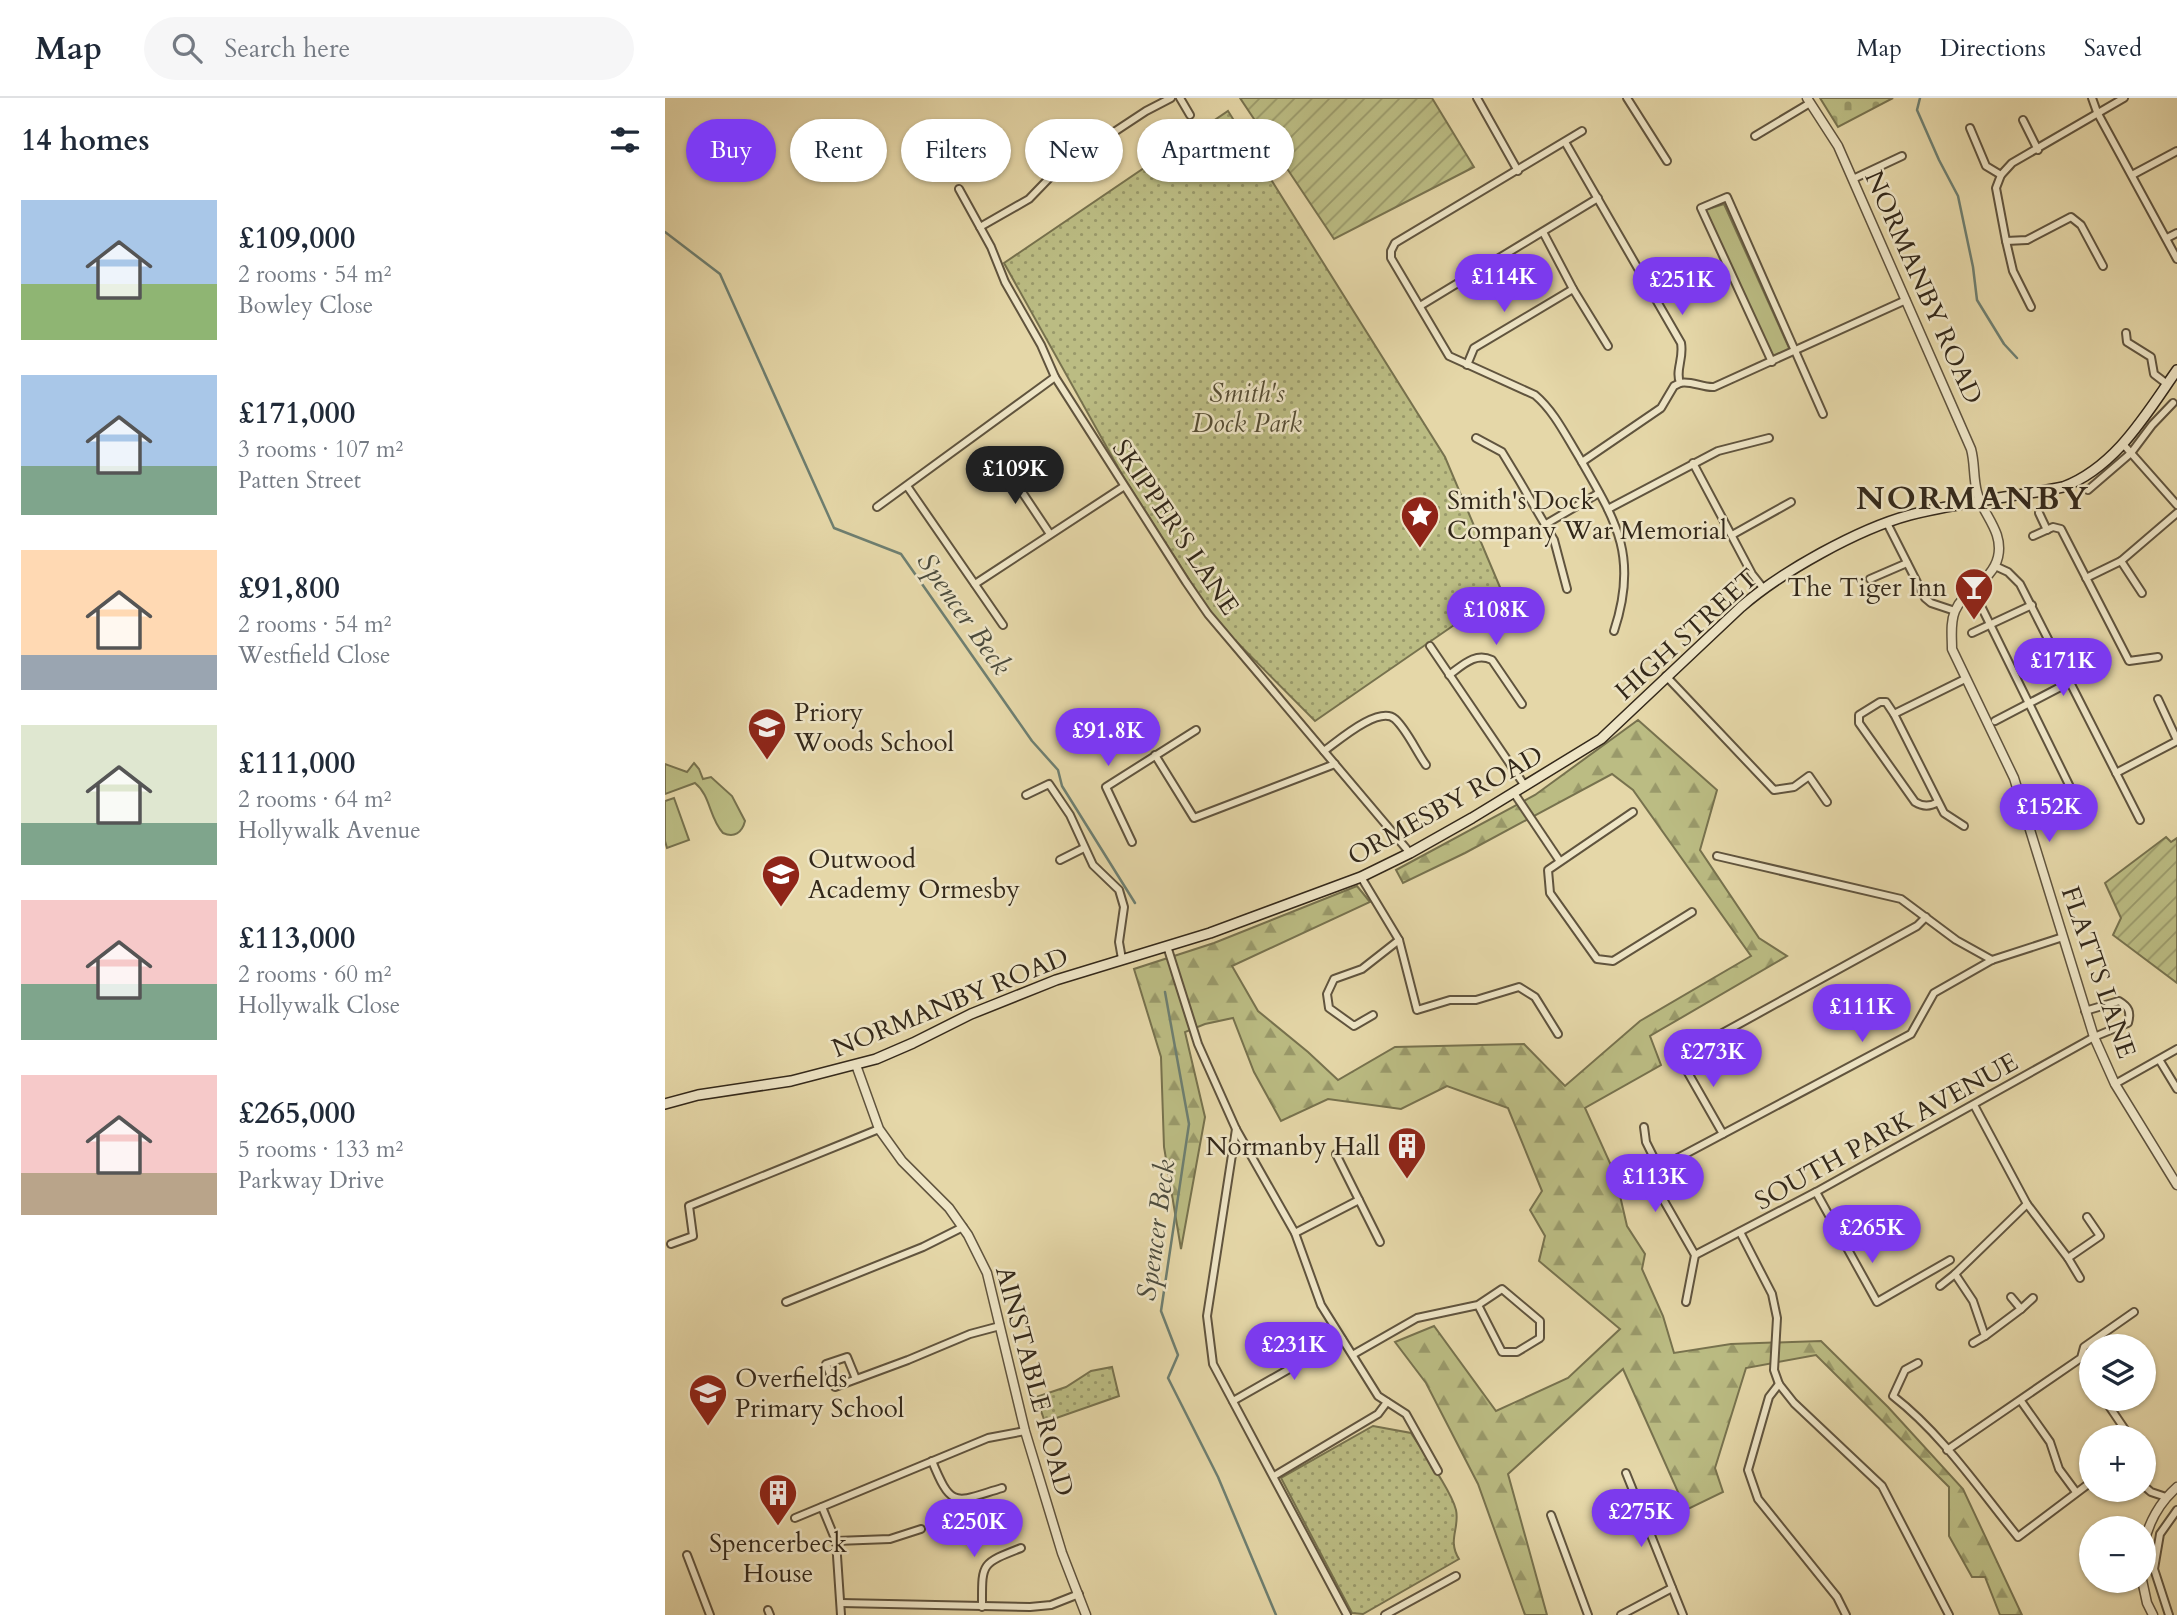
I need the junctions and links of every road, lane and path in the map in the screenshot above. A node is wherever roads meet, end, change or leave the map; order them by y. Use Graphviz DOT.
graph roads {
  1 [pos="1171,98"];
  2 [pos="1180,98"];
  3 [pos="1478,98"];
  4 [pos="1627,98"];
  5 [pos="2092,98"];
  6 [pos="2124,98"];
  7 [pos="1809,101"];
  8 [pos="2097,112"];
  9 [pos="1191,115"];
  10 [pos="2023,120"];
  11 [pos="1970,128"];
  12 [pos="1582,131"];
  13 [pos="1755,136"];
  14 [pos="1565,142"];
  15 [pos="2038,150"];
  16 [pos="2177,151"];
  17 [pos="1902,156"];
  18 [pos="1667,161"];
  19 [pos="1518,171"];
  20 [pos="2001,175"];
  21 [pos="2132,175"];
  22 [pos="1853,179"];
  23 [pos="959,189"];
  24 [pos="1598,198"];
  25 [pos="980,227"];
  26 [pos="1543,232"];
  27 [pos="2177,233"];
  28 [pos="2167,238"];
  29 [pos="2006,241"];
  30 [pos="2177,259"];
  31 [pos="2103,266"];
  32 [pos="1573,289"];
  33 [pos="1906,300"];
  34 [pos="1420,306"];
  35 [pos="2031,307"];
  36 [pos="2126,333"];
  37 [pos="1608,346"];
  38 [pos="1795,351"];
  39 [pos="1772,362"];
  40 [pos="1467,366"];
  41 [pos="2177,370"];
  42 [pos="1055,377"];
  43 [pos="1680,383"];
  44 [pos="2167,384"];
  45 [pos="2173,403"];
  46 [pos="1823,414"];
  47 [pos="1476,438"];
  48 [pos="1769,438"];
  49 [pos="2123,444"];
  50 [pos="2131,453"];
  51 [pos="1002,462"];
  52 [pos="1582,462"];
  53 [pos="1693,463"];
  54 [pos="907,486"];
  55 [pos="1123,487"];
  56 [pos="2088,490"];
  57 [pos="1599,493"];
  58 [pos="1791,502"];
  59 [pos="1981,502"];
  60 [pos="2177,505"];
  61 [pos="877,507"];
  62 [pos="1608,509"];
  63 [pos="2039,513"];
  64 [pos="2177,513"];
  65 [pos="1887,523"];
  66 [pos="1546,524"];
  67 [pos="2050,528"];
  68 [pos="1050,534"];
  69 [pos="1732,535"];
  70 [pos="2033,536"];
  71 [pos="2121,561"];
  72 [pos="1907,563"];
  73 [pos="1995,566"];
  74 [pos="2086,578"];
  75 [pos="1870,579"];
  76 [pos="975,584"];
  77 [pos="1763,588"];
  78 [pos="1567,589"];
  79 [pos="2142,593"];
  80 [pos="2032,605"];
  81 [pos="1982,606"];
  82 [pos="1955,611"];
  83 [pos="1990,624"];
  84 [pos="1003,625"];
  85 [pos="1614,631"];
  86 [pos="1972,633"];
  87 [pos="1430,646"];
  88 [pos="2158,657"];
  89 [pos="1449,675"];
  90 [pos="1665,676"];
  91 [pos="1965,679"];
  92 [pos="2070,682"];
  93 [pos="2158,699"];
  94 [pos="1523,704"];
  95 [pos="2028,704"];
  96 [pos="1894,714"];
  97 [pos="1995,721"];
  98 [pos="1617,726"];
  99 [pos="1196,730"];
  100 [pos="2177,741"];
  101 [pos="1324,751"];
  102 [pos="1155,755"];
  103 [pos="1335,764"];
  104 [pos="1426,765"];
  105 [pos="2116,773"];
  106 [pos="1525,787"];
  107 [pos="1514,793"];
  108 [pos="1026,795"];
  109 [pos="2074,795"];
  110 [pos="1827,802"];
  111 [pos="1938,802"];
  112 [pos="1633,812"];
  113 [pos="2140,820"];
  114 [pos="1964,826"];
  115 [pos="1132,842"];
  116 [pos="1084,848"];
  117 [pos="1410,853"];
  118 [pos="1717,856"];
  119 [pos="1061,860"];
  120 [pos="1559,860"];
  121 [pos="1361,877"];
  122 [pos="1692,912"];
  123 [pos="1926,917"];
  124 [pos="2063,937"];
  125 [pos="1399,940"];
  126 [pos="1167,946"];
  127 [pos="1122,959"];
  128 [pos="1992,960"];
  129 [pos="2085,1011"];
  130 [pos="1373,1015"];
  131 [pos="1558,1034"];
  132 [pos="2094,1037"];
  133 [pos="2177,1049"];
  134 [pos="2160,1061"];
  135 [pos="856,1065"];
  136 [pos="2115,1084"];
  137 [pos="2177,1089"];
  138 [pos="665,1104"];
  139 [pos="1974,1105"];
  140 [pos="1644,1127"];
  141 [pos="879,1129"];
  142 [pos="1236,1129"];
  143 [pos="1723,1134"];
  144 [pos="1336,1153"];
  145 [pos="1659,1168"];
  146 [pos="2177,1185"];
  147 [pos="1816,1192"];
  148 [pos="1359,1200"];
  149 [pos="2027,1205"];
  150 [pos="2087,1217"];
  151 [pos="963,1227"];
  152 [pos="1295,1233"];
  153 [pos="1740,1233"];
  154 [pos="1380,1241"];
  155 [pos="671,1244"];
  156 [pos="1695,1255"];
  157 [pos="2068,1258"];
  158 [pos="1950,1260"];
  159 [pos="1955,1274"];
  160 [pos="2080,1278"];
  161 [pos="1940,1286"];
  162 [pos="2011,1297"];
  163 [pos="2033,1298"];
  164 [pos="786,1302"];
  165 [pos="1686,1302"];
  166 [pos="1478,1305"];
  167 [pos="2021,1309"];
  168 [pos="2134,1312"];
  169 [pos="1000,1326"];
  170 [pos="1985,1336"];
  171 [pos="1342,1339"];
  172 [pos="1973,1343"];
  173 [pos="1354,1354"];
  174 [pos="1918,1363"];
  175 [pos="856,1379"];
  176 [pos="1779,1384"];
  177 [pos="1233,1401"];
  178 [pos="2021,1401"];
  179 [pos="1387,1402"];
  180 [pos="1025,1431"];
  181 [pos="1947,1450"];
  182 [pos="932,1461"];
  183 [pos="1439,1471"];
  184 [pos="1626,1473"];
  185 [pos="1273,1476"];
  186 [pos="2177,1487"];
  187 [pos="1002,1488"];
  188 [pos="2079,1490"];
  189 [pos="2076,1492"];
  190 [pos="2156,1494"];
  191 [pos="2166,1497"];
  192 [pos="822,1507"];
  193 [pos="2177,1510"];
  194 [pos="1551,1516"];
  195 [pos="2155,1516"];
  196 [pos="795,1518"];
  197 [pos="921,1528"];
  198 [pos="836,1541"];
  199 [pos="1021,1548"];
  200 [pos="687,1555"];
  201 [pos="1457,1576"];
  202 [pos="2156,1585"];
  203 [pos="2159,1585"];
  204 [pos="1672,1588"];
  205 [pos="2146,1593"];
  206 [pos="1079,1594"];
  207 [pos="841,1603"];
  208 [pos="921,1605"];
  209 [pos="982,1606"];
  210 [pos="1030,1607"];
  211 [pos="710,1615"];
  212 [pos="841,1615"];
  213 [pos="922,1615"];
  214 [pos="1030,1615"];
  215 [pos="1086,1615"];
  216 [pos="1347,1615"];
  217 [pos="1385,1615"];
  218 [pos="1588,1615"];
  219 [pos="1621,1615"];
  220 [pos="1683,1615"];
  221 [pos="1846,1615"];
  222 [pos="1949,1615"];
  223 [pos="2153,1615"];
  224 [pos="2169,1615"];
  1 -- 25 [label="street"];
  2 -- 9 [label="street"];
  3 -- 19 [label="street"];
  4 -- 18 [label="street"];
  5 -- 8 [label="street"];
  6 -- 8 [label="street"];
  7 -- 13 [label="street"];
  7 -- 22 [label="street, NORMANBY ROAD"];
  8 -- 15 [label="street"];
  8 -- 21 [label="street"];
  10 -- 15 [label="street"];
  11 -- 20 [label="street"];
  12 -- 14 [label="street"];
  14 -- 19 [label="street"];
  14 -- 24 [label="street"];
  15 -- 20 [label="street"];
  16 -- 21 [label="street"];
  17 -- 22 [label="street"];
  19 -- 34 [label="street"];
  20 -- 29 [label="street"];
  21 -- 28 [label="street"];
  22 -- 33 [label="street, NORMANBY ROAD"];
  23 -- 25 [label="street, SKIPPER'S LANE"];
  24 -- 26 [label="street"];
  24 -- 43 [label="street"];
  25 -- 42 [label="street, SKIPPER'S LANE"];
  26 -- 32 [label="street"];
  26 -- 34 [label="street"];
  27 -- 28 [label="street"];
  28 -- 30 [label="street"];
  29 -- 31 [label="street"];
  29 -- 35 [label="street"];
  32 -- 37 [label="street"];
  32 -- 40 [label="street"];
  33 -- 38 [label="street"];
  33 -- 59 [label="street, NORMANBY ROAD"];
  34 -- 40 [label="street"];
  36 -- 44 [label="street"];
  38 -- 39 [label="street"];
  38 -- 39 [label="street"];
  38 -- 46 [label="street"];
  39 -- 43 [label="street"];
  40 -- 52 [label="street"];
  41 -- 44 [label="main road, HIGH STREET"];
  42 -- 54 [label="street"];
  42 -- 55 [label="street, SKIPPER'S LANE"];
  43 -- 52 [label="street"];
  44 -- 49 [label="main road, HIGH STREET"];
  45 -- 50 [label="street"];
  47 -- 66 [label="street"];
  48 -- 53 [label="street"];
  49 -- 50 [label="street"];
  49 -- 59 [label="main road, HIGH STREET"];
  50 -- 56 [label="street"];
  50 -- 60 [label="street"];
  51 -- 68 [label="street"];
  52 -- 57 [label="street"];
  53 -- 62 [label="street"];
  53 -- 69 [label="street"];
  54 -- 61 [label="street"];
  54 -- 76 [label="street"];
  55 -- 68 [label="street"];
  55 -- 101 [label="street, SKIPPER'S LANE"];
  57 -- 62 [label="street"];
  57 -- 66 [label="street"];
  58 -- 69 [label="street"];
  59 -- 65 [label="main road, HIGH STREET"];
  59 -- 73 [label="street"];
  62 -- 85 [label="street"];
  63 -- 67 [label="street"];
  64 -- 71 [label="street"];
  65 -- 72 [label="street"];
  65 -- 77 [label="main road, HIGH STREET"];
  66 -- 78 [label="street"];
  67 -- 70 [label="street"];
  67 -- 74 [label="street"];
  68 -- 76 [label="street"];
  69 -- 77 [label="street"];
  71 -- 74 [label="street"];
  71 -- 79 [label="street"];
  72 -- 75 [label="street"];
  72 -- 82 [label="street"];
  73 -- 80 [label="street"];
  73 -- 82 [label="street"];
  74 -- 88 [label="street"];
  76 -- 84 [label="street"];
  77 -- 90 [label="main road, HIGH STREET"];
  80 -- 83 [label="street"];
  80 -- 92 [label="street"];
  81 -- 83 [label="street"];
  82 -- 91 [label="street, FLATTS LANE"];
  83 -- 86 [label="street"];
  83 -- 95 [label="street"];
  87 -- 89 [label="street"];
  89 -- 94 [label="street"];
  89 -- 106 [label="street"];
  90 -- 98 [label="main road, HIGH STREET"];
  90 -- 110 [label="street"];
  91 -- 96 [label="street"];
  91 -- 124 [label="street, FLATTS LANE"];
  92 -- 95 [label="street"];
  92 -- 105 [label="street"];
  93 -- 100 [label="street"];
  95 -- 97 [label="street"];
  95 -- 109 [label="street"];
  96 -- 111 [label="street"];
  96 -- 111 [label="street"];
  98 -- 106 [label="main road, ORMESBY ROAD"];
  99 -- 102 [label="street"];
  100 -- 105 [label="street"];
  101 -- 103 [label="street, SKIPPER'S LANE"];
  101 -- 104 [label="street"];
  102 -- 103 [label="street"];
  102 -- 115 [label="street"];
  103 -- 117 [label="street, SKIPPER'S LANE"];
  105 -- 113 [label="street"];
  106 -- 107 [label="main road, ORMESBY ROAD"];
  107 -- 117 [label="main road, ORMESBY ROAD"];
  107 -- 120 [label="street"];
  108 -- 116 [label="street"];
  111 -- 114 [label="street"];
  112 -- 120 [label="street"];
  116 -- 119 [label="street"];
  116 -- 127 [label="street"];
  117 -- 121 [label="main road, ORMESBY ROAD"];
  118 -- 123 [label="street"];
  120 -- 122 [label="street"];
  121 -- 125 [label="street"];
  121 -- 126 [label="main road, ORMESBY ROAD"];
  123 -- 128 [label="street"];
  123 -- 143 [label="street"];
  124 -- 128 [label="street"];
  124 -- 129 [label="street, FLATTS LANE"];
  125 -- 130 [label="street"];
  125 -- 131 [label="street"];
  126 -- 127 [label="main road, NORMANBY ROAD"];
  126 -- 142 [label="street"];
  127 -- 135 [label="main road, NORMANBY ROAD"];
  128 -- 143 [label="street"];
  129 -- 132 [label="street, FLATTS LANE"];
  129 -- 132 [label="street, SOUTH PARK AVENUE"];
  132 -- 136 [label="street, FLATTS LANE"];
  132 -- 139 [label="street, SOUTH PARK AVENUE"];
  133 -- 134 [label="street"];
  134 -- 136 [label="street"];
  134 -- 137 [label="street"];
  135 -- 138 [label="main road, NORMANBY ROAD"];
  135 -- 141 [label="street, AINSTABLE ROAD"];
  136 -- 146 [label="street, FLATTS LANE"];
  139 -- 147 [label="street, SOUTH PARK AVENUE"];
  139 -- 149 [label="street"];
  140 -- 145 [label="street"];
  141 -- 151 [label="street, AINSTABLE ROAD"];
  141 -- 155 [label="street"];
  142 -- 152 [label="street"];
  142 -- 177 [label="street"];
  143 -- 145 [label="street"];
  144 -- 148 [label="street"];
  145 -- 156 [label="street"];
  147 -- 153 [label="street, SOUTH PARK AVENUE"];
  147 -- 158 [label="street"];
  148 -- 152 [label="street"];
  148 -- 154 [label="street"];
  149 -- 157 [label="street"];
  149 -- 159 [label="street"];
  150 -- 157 [label="street"];
  151 -- 164 [label="street"];
  151 -- 169 [label="street, AINSTABLE ROAD"];
  152 -- 171 [label="street"];
  153 -- 156 [label="street, SOUTH PARK AVENUE"];
  153 -- 176 [label="street"];
  156 -- 165 [label="street"];
  157 -- 160 [label="street"];
  159 -- 161 [label="street"];
  159 -- 170 [label="street"];
  162 -- 167 [label="street"];
  163 -- 167 [label="street"];
  166 -- 166 [label="street"];
  166 -- 173 [label="street"];
  167 -- 170 [label="street"];
  168 -- 178 [label="street"];
  169 -- 175 [label="street"];
  169 -- 180 [label="street, AINSTABLE ROAD"];
  170 -- 172 [label="street"];
  171 -- 173 [label="street"];
  171 -- 177 [label="street"];
  173 -- 179 [label="street"];
  174 -- 181 [label="street"];
  175 -- 175 [label="street"];
  176 -- 221 [label="street"];
  176 -- 222 [label="street"];
  177 -- 185 [label="street"];
  178 -- 181 [label="street"];
  178 -- 189 [label="street"];
  179 -- 183 [label="street"];
  179 -- 185 [label="street"];
  180 -- 182 [label="street"];
  180 -- 206 [label="street, AINSTABLE ROAD"];
  181 -- 189 [label="street"];
  182 -- 187 [label="street"];
  182 -- 192 [label="street"];
  184 -- 204 [label="street"];
  185 -- 216 [label="street"];
  186 -- 191 [label="street"];
  188 -- 189 [label="street"];
  190 -- 191 [label="street"];
  191 -- 195 [label="street"];
  192 -- 196 [label="street"];
  192 -- 198 [label="street"];
  193 -- 203 [label="street"];
  194 -- 218 [label="street"];
  197 -- 198 [label="street"];
  198 -- 207 [label="street"];
  199 -- 209 [label="street"];
  200 -- 211 [label="street"];
  201 -- 217 [label="street"];
  202 -- 203 [label="street"];
  203 -- 224 [label="street"];
  204 -- 219 [label="street"];
  204 -- 220 [label="street"];
  205 -- 223 [label="street"];
  206 -- 210 [label="street"];
  206 -- 215 [label="street, AINSTABLE ROAD"];
  207 -- 208 [label="street"];
  207 -- 212 [label="street"];
  208 -- 209 [label="street"];
  208 -- 213 [label="street"];
  209 -- 210 [label="street"];
  210 -- 214 [label="street"];
}
